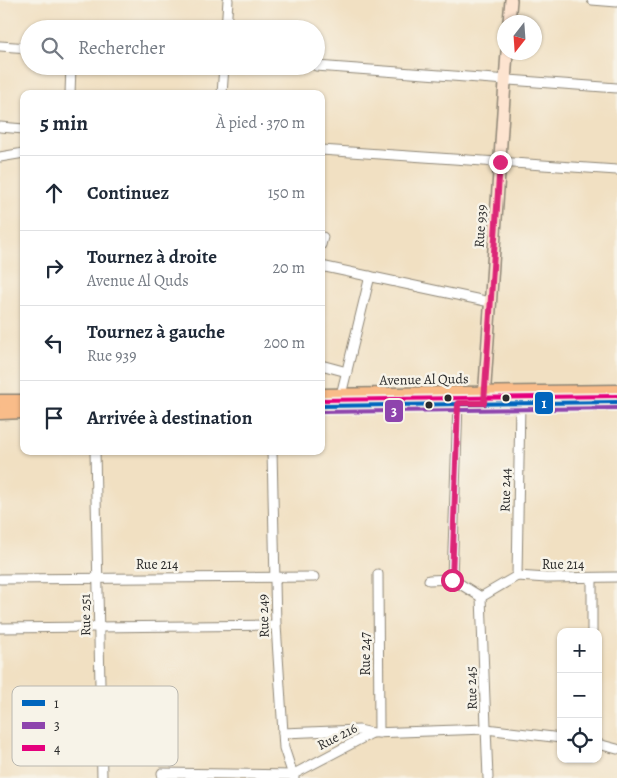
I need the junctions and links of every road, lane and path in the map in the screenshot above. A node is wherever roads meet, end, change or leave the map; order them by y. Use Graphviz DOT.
graph roads {
  1 [pos="228,0"];
  2 [pos="511,0"];
  3 [pos="592,0"];
  4 [pos="617,2"];
  5 [pos="510,15"];
  6 [pos="227,20"];
  7 [pos="0,46"];
  8 [pos="20,47"];
  9 [pos="506,60"];
  10 [pos="325,67"];
  11 [pos="71,75"];
  12 [pos="223,75"];
  13 [pos="505,80"];
  14 [pos="617,88"];
  15 [pos="70,90"];
  16 [pos="222,90"];
  17 [pos="0,127"];
  18 [pos="20,129"];
  19 [pos="325,150"];
  20 [pos="20,154"];
  21 [pos="0,158"];
  22 [pos="500,162"];
  23 [pos="617,170"];
  24 [pos="325,267"];
  25 [pos="370,276"];
  26 [pos="490,302"];
  27 [pos="325,366"];
  28 [pos="347,372"];
  29 [pos="617,391"];
  30 [pos="325,395"];
  31 [pos="341,395"];
  32 [pos="484,398"];
  33 [pos="0,401"];
  34 [pos="20,401"];
  35 [pos="617,402"];
  36 [pos="458,403"];
  37 [pos="520,403"];
  38 [pos="325,406"];
  39 [pos="20,412"];
  40 [pos="0,413"];
  41 [pos="95,455"];
  42 [pos="272,455"];
  43 [pos="378,574"];
  44 [pos="517,576"];
  45 [pos="275,577"];
  46 [pos="314,577"];
  47 [pos="98,578"];
  48 [pos="592,578"];
  49 [pos="617,578"];
  50 [pos="0,579"];
  51 [pos="429,580"];
  52 [pos="452,580"];
  53 [pos="481,597"];
  54 [pos="276,625"];
  55 [pos="99,627"];
  56 [pos="0,628"];
  57 [pos="592,628"];
  58 [pos="100,686"];
  59 [pos="486,729"];
  60 [pos="283,733"];
  61 [pos="376,733"];
  62 [pos="557,738"];
  63 [pos="602,745"];
  64 [pos="617,749"];
  65 [pos="293,776"];
  66 [pos="163,778"];
  67 [pos="488,778"];
  1 -- 6 [label="street"];
  2 -- 5 [label="main road"];
  3 -- 4 [label="street"];
  7 -- 8 [label="street"];
  9 -- 13 [label="main road, Rue 939"];
  10 -- 13 [label="street"];
  11 -- 15 [label="street"];
  12 -- 16 [label="street"];
  13 -- 14 [label="street"];
  13 -- 22 [label="main road, Rue 939"];
  17 -- 18 [label="street"];
  19 -- 22 [label="street"];
  20 -- 21 [label="street"];
  22 -- 23 [label="street"];
  22 -- 26 [label="main road, Rue 939"];
  24 -- 25 [label="street"];
  25 -- 26 [label="street"];
  25 -- 28 [label="street"];
  26 -- 32 [label="main road, Rue 939"];
  27 -- 28 [label="street"];
  28 -- 31 [label="street"];
  29 -- 32 [label="main road, Avenue Al Quds"];
  30 -- 31 [label="main road, Avenue Al Quds"];
  31 -- 32 [label="main road, Avenue Al Quds"];
  32 -- 36 [label="main road, Avenue Al Quds"];
  32 -- 37 [label="main road, Avenue Al Quds"];
  33 -- 34 [label="main road"];
  35 -- 37 [label="main road, Avenue Al Quds"];
  36 -- 38 [label="main road, Avenue Al Quds"];
  36 -- 52 [label="street"];
  37 -- 44 [label="street, Rue 244"];
  39 -- 40 [label="main road"];
  41 -- 47 [label="street, Rue 251"];
  42 -- 45 [label="street, Rue 249"];
  43 -- 61 [label="street, Rue 247"];
  44 -- 48 [label="street, Rue 214"];
  44 -- 53 [label="street"];
  45 -- 46 [label="street, Rue 214"];
  45 -- 47 [label="street, Rue 214"];
  45 -- 54 [label="street, Rue 249"];
  47 -- 50 [label="street, Rue 214"];
  47 -- 55 [label="street, Rue 251"];
  48 -- 49 [label="street, Rue 214"];
  48 -- 57 [label="street"];
  51 -- 52 [label="street"];
  52 -- 53 [label="street"];
  53 -- 59 [label="street, Rue 245"];
  54 -- 55 [label="street"];
  54 -- 60 [label="street, Rue 249"];
  55 -- 56 [label="street"];
  55 -- 58 [label="street, Rue 251"];
  59 -- 61 [label="street, Rue 216"];
  59 -- 62 [label="street, Rue 216"];
  59 -- 67 [label="street, Rue 245"];
  60 -- 61 [label="street"];
  60 -- 65 [label="street, Rue 249"];
  61 -- 65 [label="street, Rue 216"];
  63 -- 64 [label="street"];
  65 -- 66 [label="street, Rue 216"];
}
